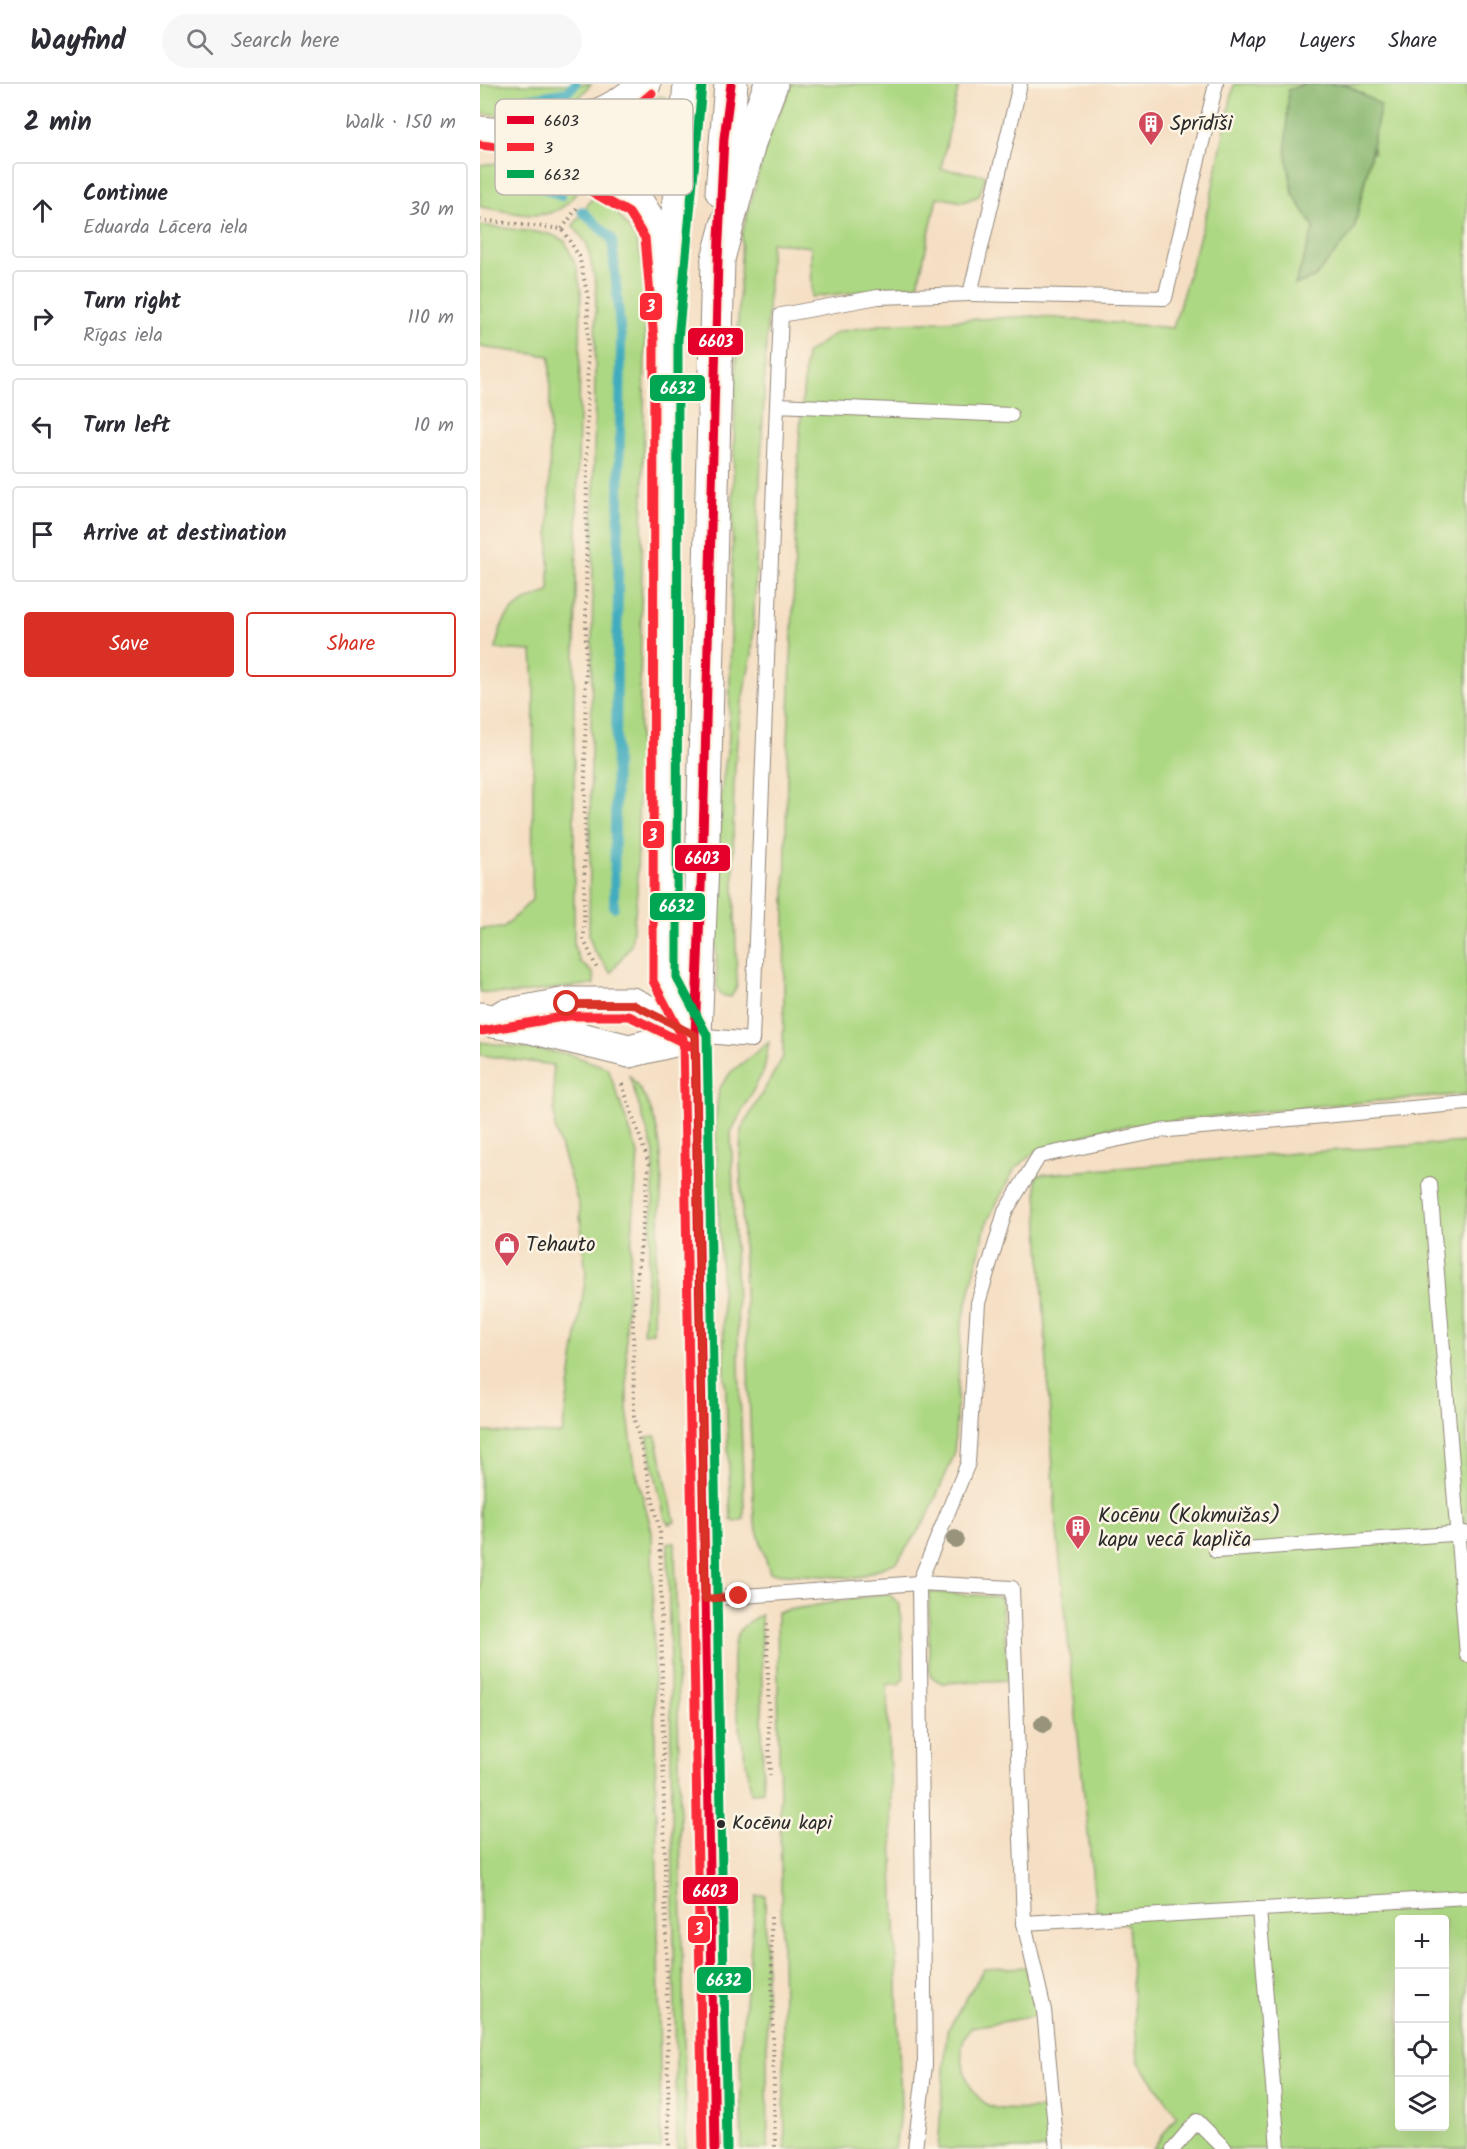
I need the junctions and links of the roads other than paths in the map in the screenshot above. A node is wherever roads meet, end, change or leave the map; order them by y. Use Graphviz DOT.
graph roads {
  1 [pos="644,84"];
  2 [pos="690,84"];
  3 [pos="731,84"];
  4 [pos="771,84"];
  5 [pos="1020,84"];
  6 [pos="1216,84"];
  7 [pos="631,99"];
  8 [pos="689,99"];
  9 [pos="480,134"];
  10 [pos="495,135"];
  11 [pos="622,195"];
  12 [pos="680,195"];
  13 [pos="718,258"];
  14 [pos="970,294"];
  15 [pos="666,339"];
  16 [pos="777,405"];
  17 [pos="1011,415"];
  18 [pos="482,1019"];
  19 [pos="695,1035"];
  20 [pos="1467,1103"];
  21 [pos="1430,1184"];
  22 [pos="1462,1533"];
  23 [pos="1216,1551"];
  24 [pos="919,1583"];
  25 [pos="705,1599"];
  26 [pos="1467,1655"];
  27 [pos="1467,1897"];
  28 [pos="1259,1909"];
  29 [pos="1024,1923"];
  30 [pos="715,2149"];
  31 [pos="915,2149"];
  32 [pos="1057,2149"];
  33 [pos="1173,2149"];
  34 [pos="1225,2149"];
  35 [pos="1278,2149"];
  1 -- 7 [label="main road"];
  2 -- 8 [label="main road"];
  3 -- 13 [label="main road"];
  4 -- 13 [label="main road"];
  5 -- 14 [label="lane"];
  6 -- 14 [label="lane"];
  9 -- 10 [label="main road"];
  11 -- 15 [label="main road"];
  12 -- 15 [label="main road"];
  13 -- 19 [label="main road"];
  14 -- 16 [label="lane"];
  15 -- 19 [label="main road"];
  16 -- 17 [label="lane"];
  16 -- 19 [label="lane"];
  18 -- 19 [label="main road"];
  18 -- 19 [label="main road"];
  19 -- 25 [label="main road"];
  20 -- 24 [label="lane"];
  21 -- 22 [label="lane"];
  22 -- 23 [label="lane"];
  22 -- 26 [label="lane"];
  24 -- 25 [label="lane"];
  24 -- 29 [label="lane"];
  24 -- 31 [label="lane"];
  25 -- 30 [label="main road"];
  27 -- 28 [label="lane"];
  28 -- 29 [label="lane"];
  28 -- 35 [label="lane"];
  29 -- 32 [label="lane"];
  33 -- 34 [label="lane"];
}
